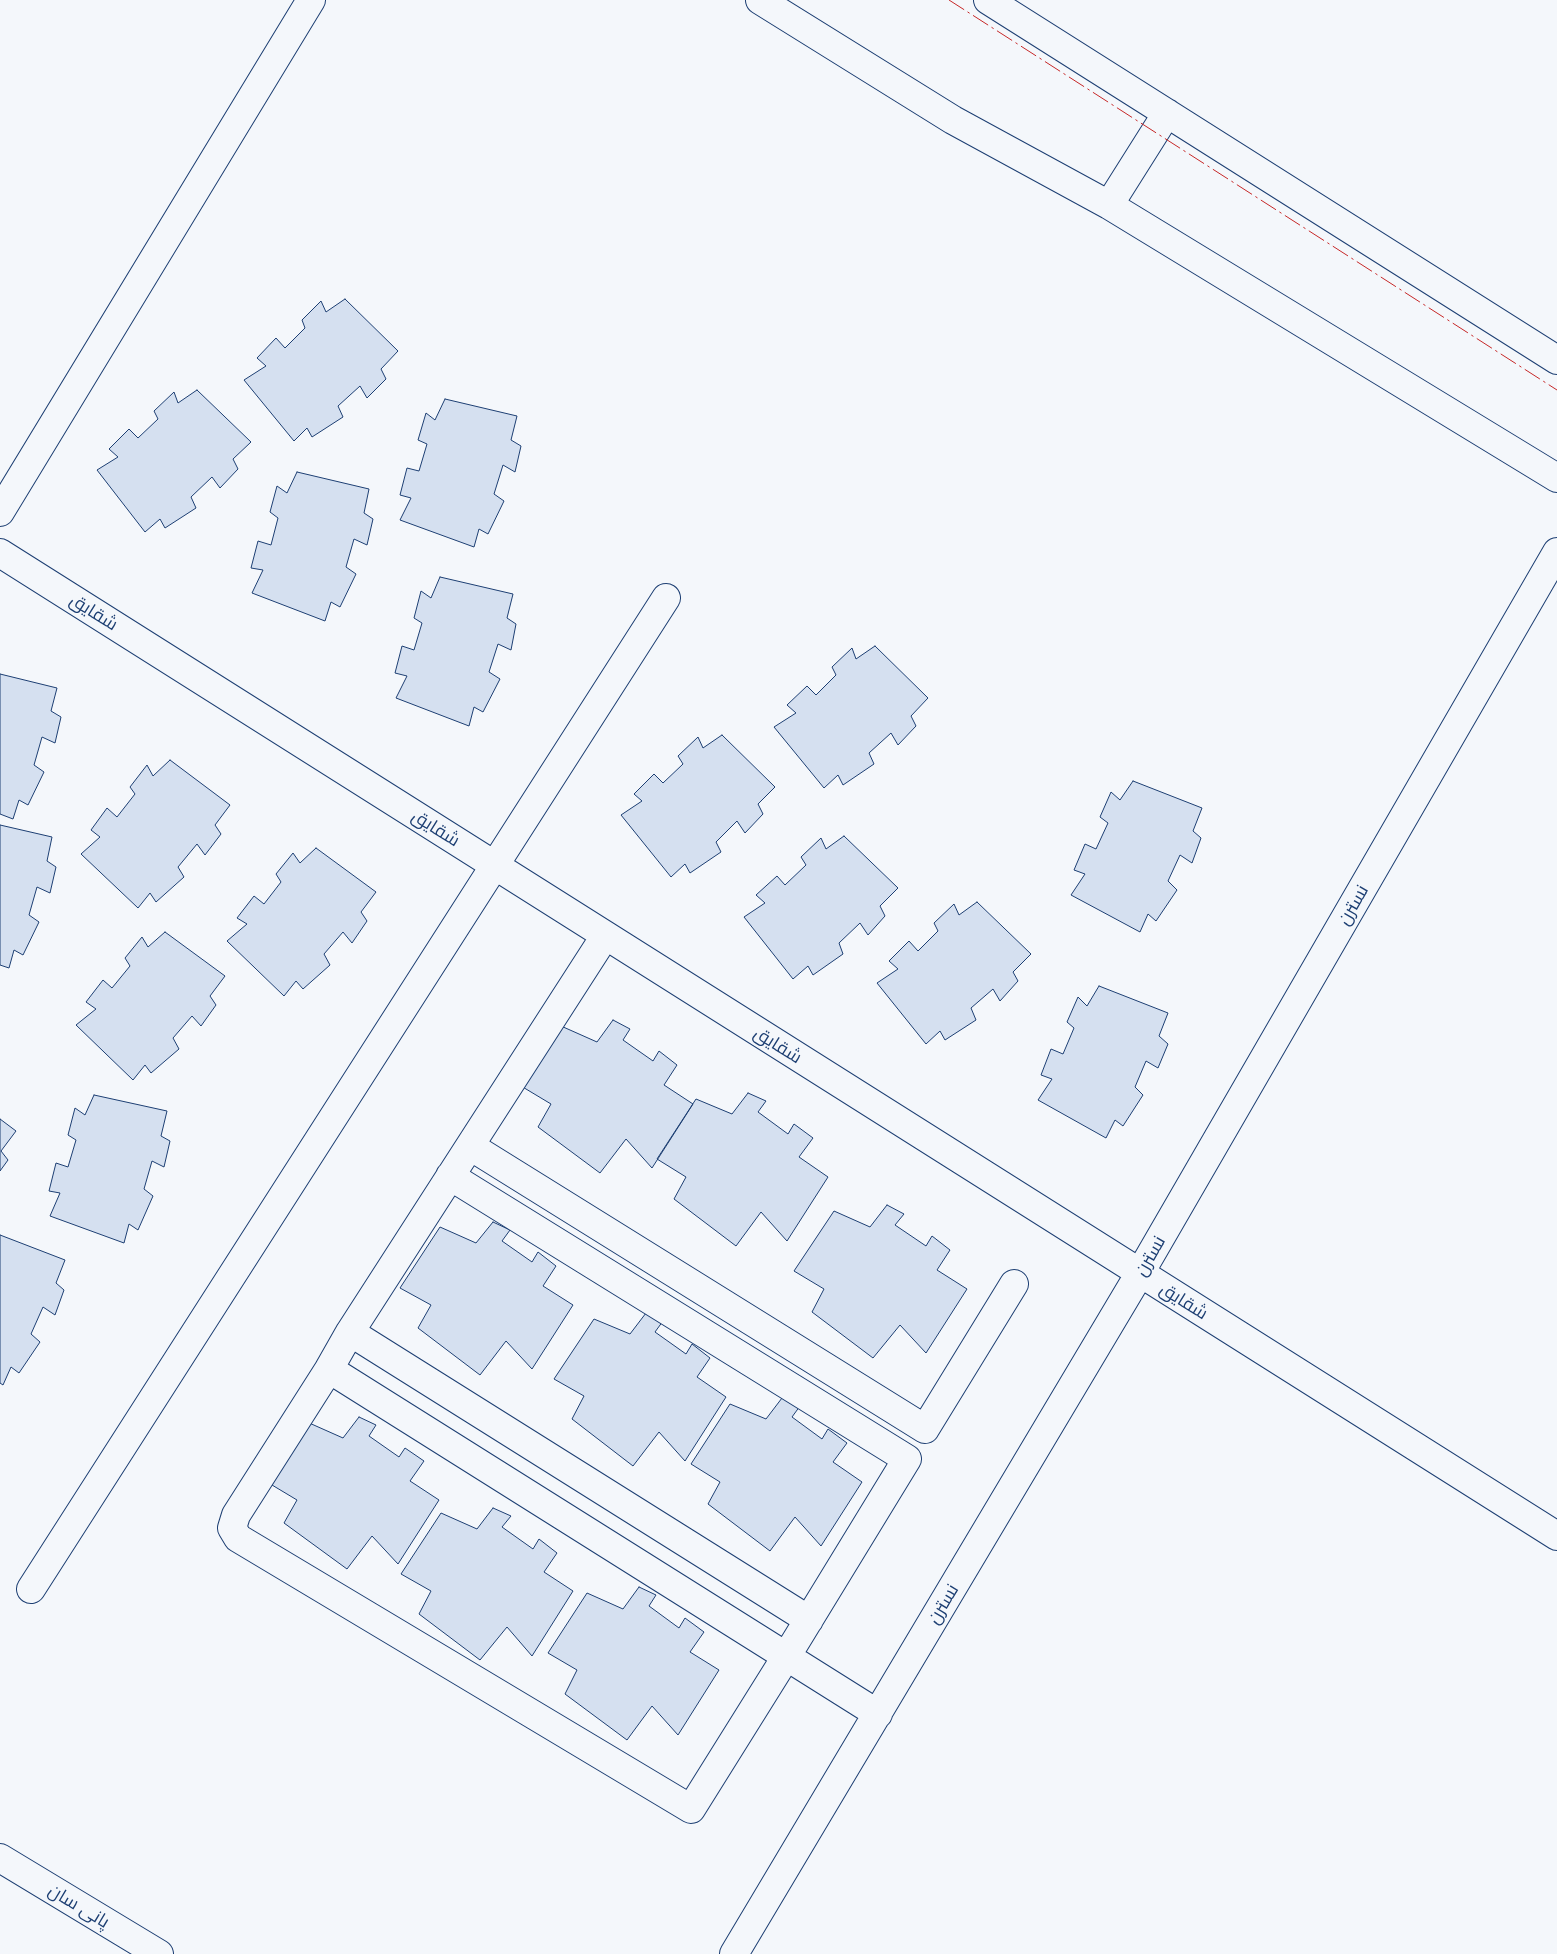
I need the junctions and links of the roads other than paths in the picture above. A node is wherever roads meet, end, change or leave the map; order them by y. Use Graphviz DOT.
graph roads {
  1 [pos="311,0"];
  2 [pos="760,0"];
  3 [pos="988,0"];
  4 [pos="1167,113"];
  5 [pos="1109,205"];
  6 [pos="1557,360"];
  7 [pos="1557,478"];
  8 [pos="0,512"];
  9 [pos="1557,552"];
  10 [pos="0,553"];
  11 [pos="666,598"];
  12 [pos="496,866"];
  13 [pos="605,936"];
  14 [pos="470,1146"];
  15 [pos="450,1176"];
  16 [pos="1140,1273"];
  17 [pos="1014,1284"];
  18 [pos="350,1332"];
  19 [pos="329,1369"];
  20 [pos="925,1429"];
  21 [pos="907,1459"];
  22 [pos="1557,1536"];
  23 [pos="31,1589"];
  24 [pos="809,1620"];
  25 [pos="786,1657"];
  26 [pos="878,1714"];
  27 [pos="0,1858"];
  28 [pos="159,1954"];
  29 [pos="734,1954"];
  1 -- 8 [label="street"];
  2 -- 5 [label="street"];
  3 -- 4 [label="street"];
  4 -- 5 [label="street"];
  4 -- 6 [label="street"];
  5 -- 7 [label="street"];
  9 -- 16 [label="street, نسترن"];
  10 -- 12 [label="street, شقایق"];
  11 -- 12 [label="street"];
  12 -- 13 [label="street, شقایق"];
  12 -- 23 [label="street"];
  13 -- 14 [label="street"];
  13 -- 16 [label="street, شقایق"];
  14 -- 15 [label="street"];
  14 -- 20 [label="street"];
  15 -- 18 [label="street"];
  15 -- 21 [label="street"];
  16 -- 22 [label="street, شقایق"];
  16 -- 26 [label="street, نسترن"];
  17 -- 20 [label="street"];
  18 -- 19 [label="street"];
  18 -- 24 [label="street"];
  19 -- 25 [label="street"];
  19 -- 25 [label="street"];
  20 -- 21 [label="street"];
  21 -- 24 [label="street"];
  24 -- 25 [label="street"];
  25 -- 26 [label="street"];
  26 -- 29 [label="street, نسترن"];
  27 -- 28 [label="street, پانی سان"];
}
